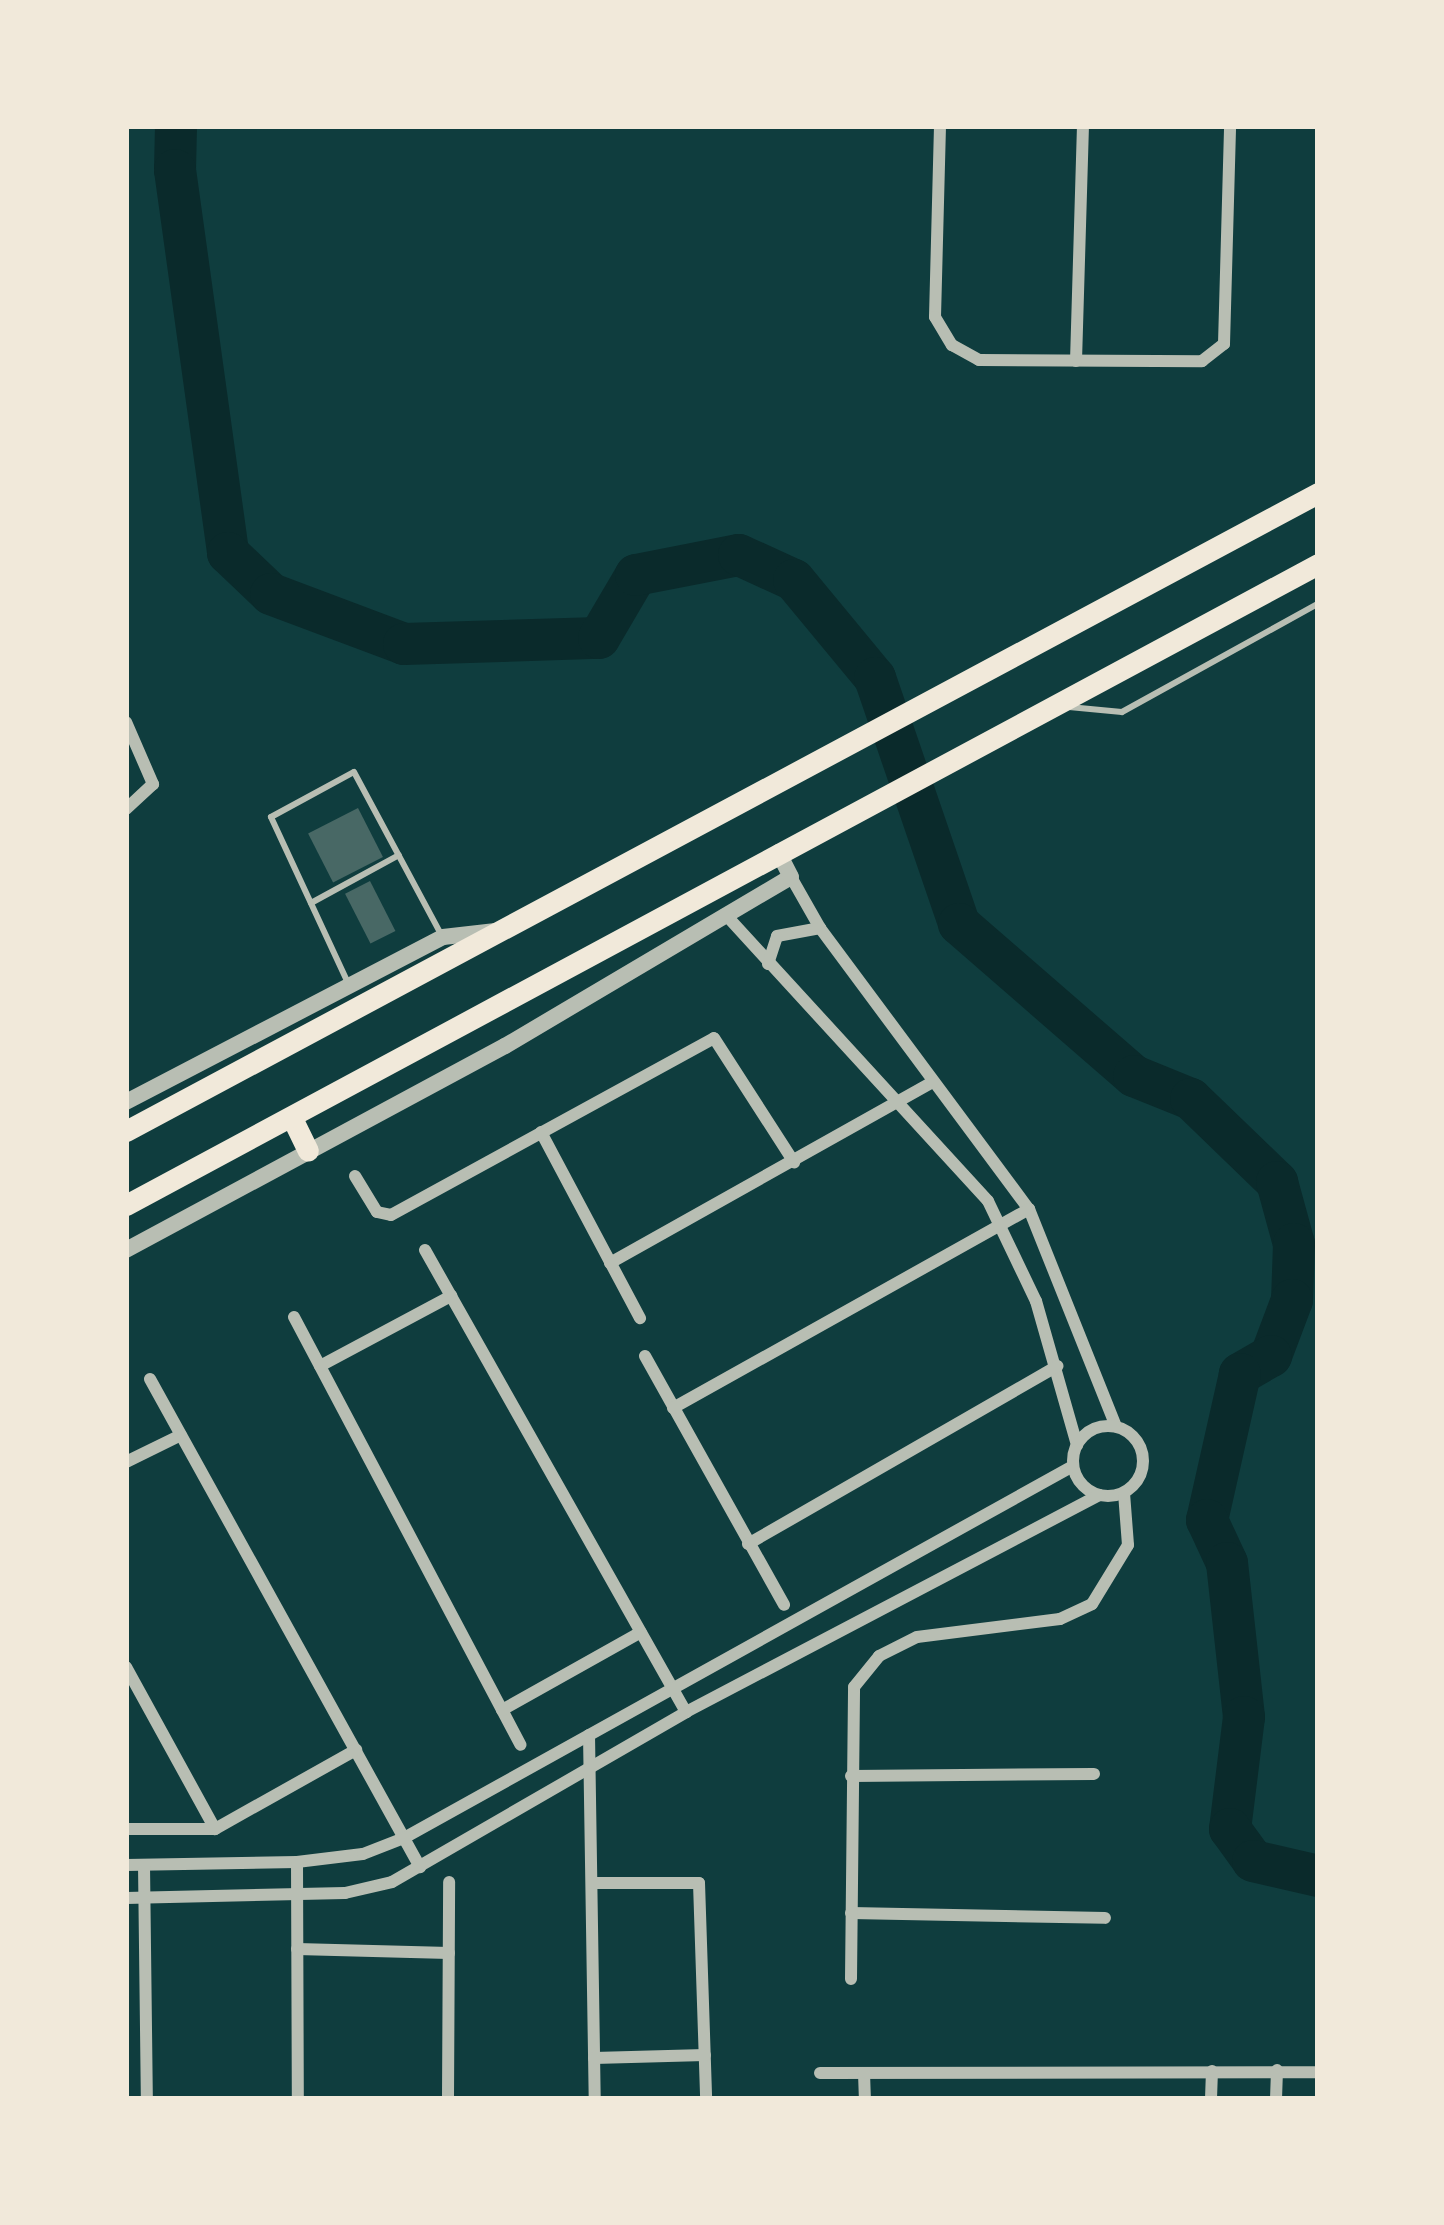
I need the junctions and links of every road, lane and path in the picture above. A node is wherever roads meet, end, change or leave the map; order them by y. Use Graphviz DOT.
graph roads {
  1 [pos="940,126"];
  2 [pos="1082,126"];
  3 [pos="1230,126"];
  4 [pos="1076,361"];
  5 [pos="1318,493"];
  6 [pos="1318,564"];
  7 [pos="1318,604"];
  8 [pos="1060,704"];
  9 [pos="126,722"];
  10 [pos="126,809"];
  11 [pos="778,852"];
  12 [pos="399,855"];
  13 [pos="791,877"];
  14 [pos="311,903"];
  15 [pos="725,914"];
  16 [pos="820,928"];
  17 [pos="503,931"];
  18 [pos="443,937"];
  19 [pos="768,964"];
  20 [pos="354,997"];
  21 [pos="933,1082"];
  22 [pos="902,1100"];
  23 [pos="126,1102"];
  24 [pos="293,1120"];
  25 [pos="126,1131"];
  26 [pos="541,1132"];
  27 [pos="308,1150"];
  28 [pos="794,1162"];
  29 [pos="356,1176"];
  30 [pos="126,1205"];
  31 [pos="1029,1209"];
  32 [pos="1002,1223"];
  33 [pos="126,1250"];
  34 [pos="425,1250"];
  35 [pos="610,1263"];
  36 [pos="451,1296"];
  37 [pos="294,1317"];
  38 [pos="640,1318"];
  39 [pos="645,1356"];
  40 [pos="320,1366"];
  41 [pos="1058,1366"];
  42 [pos="150,1378"];
  43 [pos="673,1408"];
  44 [pos="1116,1426"];
  45 [pos="181,1435"];
  46 [pos="1077,1445"];
  47 [pos="126,1462"];
  48 [pos="1073,1466"];
  49 [pos="1124,1493"];
  50 [pos="1100,1496"];
  51 [pos="748,1544"];
  52 [pos="784,1605"];
  53 [pos="641,1632"];
  54 [pos="126,1667"];
  55 [pos="673,1688"];
  56 [pos="502,1709"];
  57 [pos="686,1712"];
  58 [pos="589,1735"];
  59 [pos="520,1745"];
  60 [pos="356,1750"];
  61 [pos="592,1765"];
  62 [pos="1094,1774"];
  63 [pos="850,1776"];
  64 [pos="215,1828"];
  65 [pos="126,1829"];
  66 [pos="404,1838"];
  67 [pos="297,1862"];
  68 [pos="126,1865"];
  69 [pos="144,1865"];
  70 [pos="421,1867"];
  71 [pos="449,1882"];
  72 [pos="592,1883"];
  73 [pos="298,1894"];
  74 [pos="126,1898"];
  75 [pos="144,1898"];
  76 [pos="851,1913"];
  77 [pos="1105,1918"];
  78 [pos="143,1943"];
  79 [pos="126,1944"];
  80 [pos="297,1949"];
  81 [pos="449,1952"];
  82 [pos="851,1979"];
  83 [pos="705,2055"];
  84 [pos="594,2058"];
  85 [pos="1277,2070"];
  86 [pos="1212,2071"];
  87 [pos="1318,2072"];
  88 [pos="820,2073"];
  89 [pos="864,2073"];
  90 [pos="147,2099"];
  91 [pos="298,2099"];
  92 [pos="448,2099"];
  93 [pos="595,2099"];
  94 [pos="706,2099"];
  95 [pos="865,2099"];
  96 [pos="1211,2099"];
  97 [pos="1276,2099"];
  1 -- 4 [label="street"];
  2 -- 4 [label="street"];
  3 -- 4 [label="street"];
  5 -- 17 [label="highway"];
  6 -- 8 [label="highway"];
  7 -- 8 [label="lane"];
  8 -- 11 [label="highway"];
  9 -- 10 [label="street"];
  11 -- 13 [label="street"];
  11 -- 24 [label="highway"];
  12 -- 14 [label="lane"];
  12 -- 14 [label="lane"];
  12 -- 18 [label="lane"];
  13 -- 15 [label="street"];
  13 -- 16 [label="street"];
  14 -- 20 [label="lane"];
  15 -- 19 [label="street"];
  15 -- 27 [label="street"];
  16 -- 19 [label="street"];
  16 -- 21 [label="street"];
  17 -- 18 [label="street"];
  17 -- 20 [label="highway"];
  18 -- 20 [label="street"];
  19 -- 22 [label="street"];
  20 -- 23 [label="street"];
  20 -- 25 [label="highway"];
  21 -- 22 [label="street"];
  21 -- 31 [label="street"];
  22 -- 28 [label="street"];
  22 -- 32 [label="street"];
  24 -- 27 [label="highway"];
  24 -- 30 [label="highway"];
  26 -- 28 [label="street"];
  26 -- 29 [label="street"];
  26 -- 35 [label="street"];
  27 -- 33 [label="street"];
  28 -- 35 [label="street"];
  31 -- 32 [label="street"];
  31 -- 44 [label="street"];
  32 -- 41 [label="street"];
  32 -- 43 [label="street"];
  34 -- 36 [label="street"];
  35 -- 38 [label="street"];
  36 -- 40 [label="street"];
  36 -- 53 [label="street"];
  37 -- 40 [label="street"];
  39 -- 43 [label="street"];
  40 -- 56 [label="street"];
  41 -- 46 [label="street"];
  41 -- 51 [label="street"];
  42 -- 45 [label="street"];
  43 -- 51 [label="street"];
  44 -- 46 [label="street"];
  44 -- 49 [label="street"];
  45 -- 47 [label="street"];
  45 -- 60 [label="street"];
  46 -- 48 [label="street"];
  48 -- 50 [label="street"];
  48 -- 55 [label="street"];
  49 -- 50 [label="street"];
  49 -- 63 [label="street"];
  50 -- 57 [label="street"];
  51 -- 52 [label="street"];
  53 -- 55 [label="street"];
  53 -- 56 [label="street"];
  54 -- 64 [label="street"];
  55 -- 57 [label="street"];
  55 -- 58 [label="street"];
  56 -- 59 [label="street"];
  57 -- 61 [label="street"];
  58 -- 61 [label="street"];
  58 -- 66 [label="street"];
  60 -- 64 [label="street"];
  60 -- 66 [label="street"];
  61 -- 70 [label="street"];
  61 -- 72 [label="street"];
  62 -- 63 [label="street"];
  63 -- 76 [label="street"];
  64 -- 65 [label="street"];
  66 -- 67 [label="street"];
  66 -- 70 [label="street"];
  67 -- 69 [label="street"];
  67 -- 73 [label="street"];
  68 -- 69 [label="street"];
  69 -- 75 [label="street"];
  70 -- 73 [label="street"];
  71 -- 81 [label="street"];
  72 -- 83 [label="street"];
  72 -- 84 [label="street"];
  73 -- 75 [label="street"];
  73 -- 80 [label="street"];
  74 -- 75 [label="street"];
  75 -- 78 [label="street"];
  76 -- 77 [label="street"];
  76 -- 82 [label="street"];
  78 -- 79 [label="street"];
  78 -- 90 [label="street"];
  80 -- 81 [label="street"];
  80 -- 91 [label="street"];
  81 -- 92 [label="street"];
  83 -- 84 [label="street"];
  83 -- 94 [label="street"];
  84 -- 93 [label="street"];
  85 -- 86 [label="street"];
  85 -- 87 [label="street"];
  85 -- 97 [label="street"];
  86 -- 89 [label="street"];
  86 -- 96 [label="street"];
  88 -- 89 [label="street"];
  89 -- 95 [label="street"];
}
